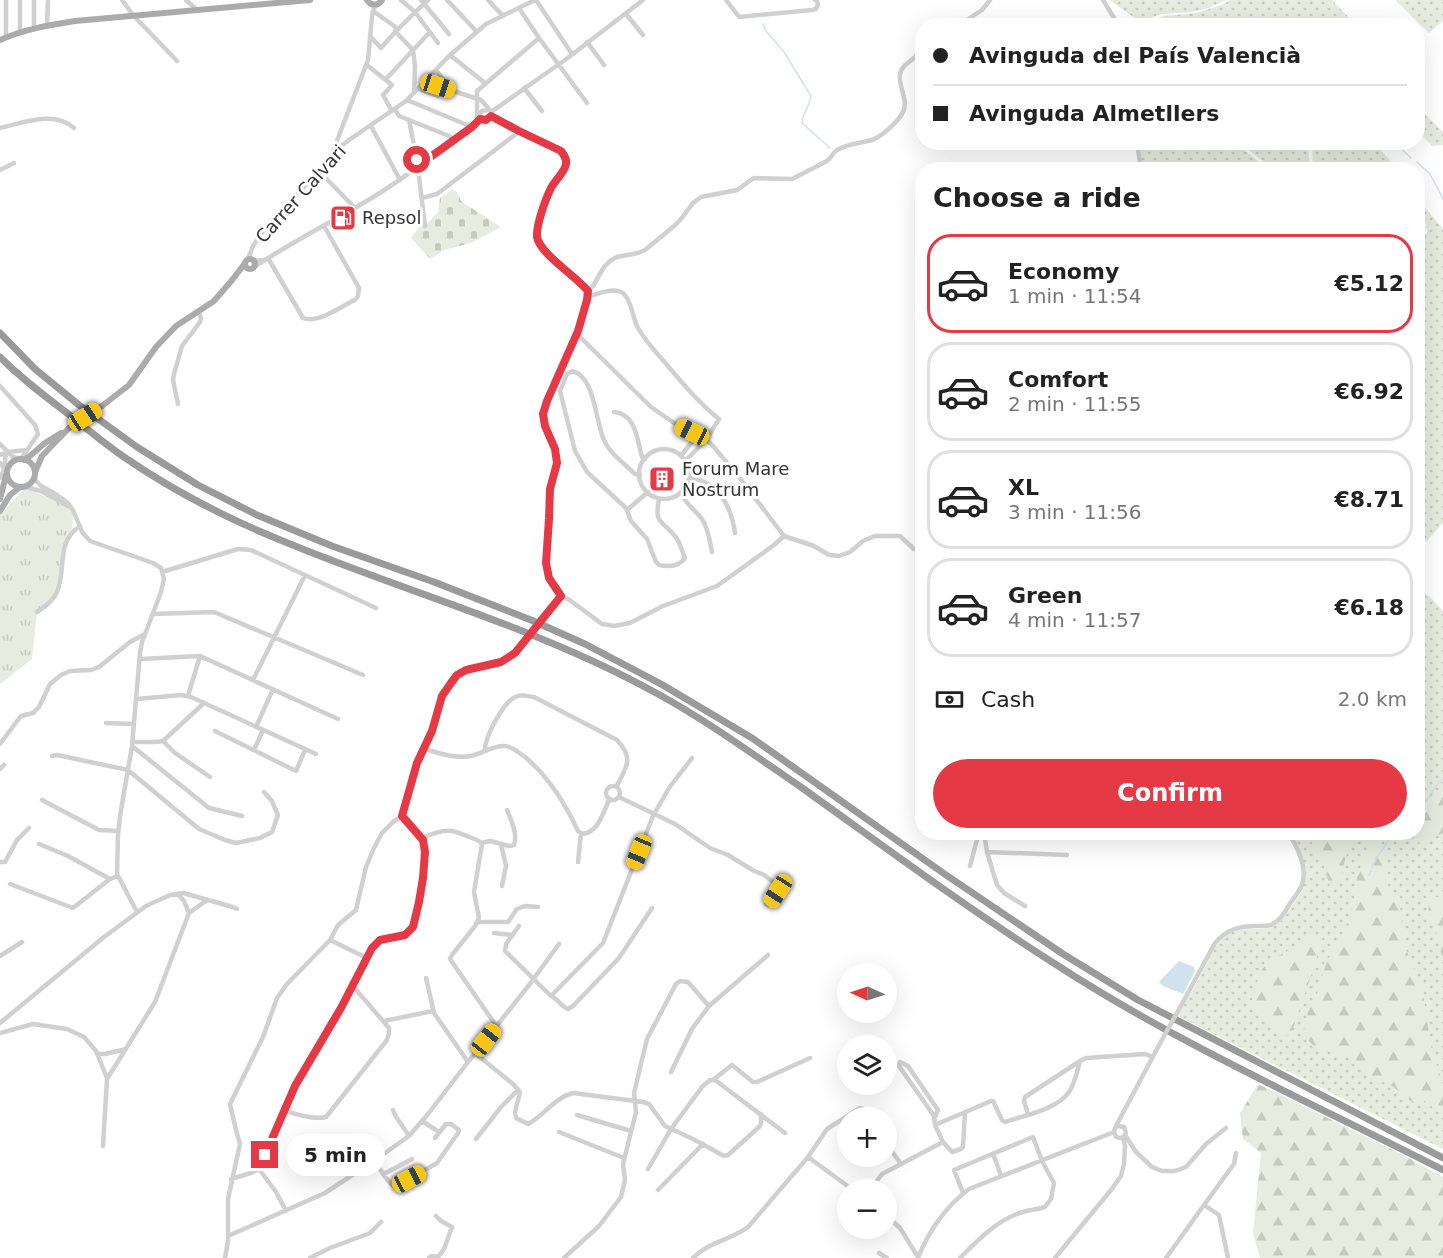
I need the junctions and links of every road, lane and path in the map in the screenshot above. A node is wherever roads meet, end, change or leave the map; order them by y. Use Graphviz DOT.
graph roads {
  1 [pos="6,0"];
  2 [pos="20,0"];
  3 [pos="34,0"];
  4 [pos="48,0"];
  5 [pos="122,0"];
  6 [pos="186,0"];
  7 [pos="310,0"];
  8 [pos="401,0"];
  9 [pos="447,0"];
  10 [pos="488,0"];
  11 [pos="536,0"];
  12 [pos="643,0"];
  13 [pos="726,0"];
  14 [pos="990,0"];
  15 [pos="1103,0"];
  16 [pos="425,1"];
  17 [pos="817,1"];
  18 [pos="256,2"];
  19 [pos="273,2"];
  20 [pos="368,2"];
  21 [pos="380,2"];
  22 [pos="528,2"];
  23 [pos="237,3"];
  24 [pos="519,8"];
  25 [pos="197,10"];
  26 [pos="415,12"];
  27 [pos="372,14"];
  28 [pos="626,14"];
  29 [pos="133,15"];
  30 [pos="503,16"];
  31 [pos="970,18"];
  32 [pos="1114,18"];
  33 [pos="47,26"];
  34 [pos="34,28"];
  35 [pos="396,30"];
  36 [pos="20,32"];
  37 [pos="430,32"];
  38 [pos="477,32"];
  39 [pos="449,34"];
  40 [pos="643,35"];
  41 [pos="370,36"];
  42 [pos="539,38"];
  43 [pos="3,39"];
  44 [pos="588,42"];
  45 [pos="438,43"];
  46 [pos="413,50"];
  47 [pos="572,54"];
  48 [pos="450,55"];
  49 [pos="915,57"];
  50 [pos="177,61"];
  51 [pos="558,64"];
  52 [pos="367,65"];
  53 [pos="604,65"];
  54 [pos="437,69"];
  55 [pos="386,79"];
  56 [pos="426,82"];
  57 [pos="485,83"];
  58 [pos="524,88"];
  59 [pos="451,90"];
  60 [pos="416,91"];
  61 [pos="476,98"];
  62 [pos="408,100"];
  63 [pos="586,102"];
  64 [pos="393,110"];
  65 [pos="542,111"];
  66 [pos="490,113"];
  67 [pos="409,120"];
  68 [pos="479,120"];
  69 [pos="371,126"];
  70 [pos="472,127"];
  71 [pos="0,128"];
  72 [pos="74,128"];
  73 [pos="342,130"];
  74 [pos="520,131"];
  75 [pos="349,140"];
  76 [pos="454,140"];
  77 [pos="332,153"];
  78 [pos="14,163"];
  79 [pos="418,166"];
  80 [pos="0,170"];
  81 [pos="319,171"];
  82 [pos="400,180"];
  83 [pos="422,198"];
  84 [pos="356,208"];
  85 [pos="324,226"];
  86 [pos="425,226"];
  87 [pos="266,259"];
  88 [pos="250,264"];
  89 [pos="588,294"];
  90 [pos="198,311"];
  91 [pos="578,332"];
  92 [pos="0,333"];
  93 [pos="0,357"];
  94 [pos="0,386"];
  95 [pos="178,404"];
  96 [pos="614,412"];
  97 [pos="69,428"];
  98 [pos="698,435"];
  99 [pos="706,440"];
  100 [pos="0,444"];
  101 [pos="27,450"];
  102 [pos="7,453"];
  103 [pos="0,455"];
  104 [pos="683,458"];
  105 [pos="23,459"];
  106 [pos="645,459"];
  107 [pos="0,463"];
  108 [pos="4,473"];
  109 [pos="35,474"];
  110 [pos="640,475"];
  111 [pos="688,477"];
  112 [pos="23,488"];
  113 [pos="648,492"];
  114 [pos="682,492"];
  115 [pos="0,499"];
  116 [pos="659,499"];
  117 [pos="73,510"];
  118 [pos="627,510"];
  119 [pos="0,511"];
  120 [pos="80,526"];
  121 [pos="735,533"];
  122 [pos="784,536"];
  123 [pos="915,549"];
  124 [pos="712,552"];
  125 [pos="162,572"];
  126 [pos="305,575"];
  127 [pos="561,596"];
  128 [pos="376,608"];
  129 [pos="37,612"];
  130 [pos="153,614"];
  131 [pos="145,634"];
  132 [pos="273,637"];
  133 [pos="200,656"];
  134 [pos="140,658"];
  135 [pos="363,675"];
  136 [pos="252,680"];
  137 [pos="273,689"];
  138 [pos="188,696"];
  139 [pos="137,699"];
  140 [pos="204,703"];
  141 [pos="338,720"];
  142 [pos="106,723"];
  143 [pos="134,724"];
  144 [pos="256,727"];
  145 [pos="215,730"];
  146 [pos="263,730"];
  147 [pos="163,741"];
  148 [pos="0,744"];
  149 [pos="132,744"];
  150 [pos="425,749"];
  151 [pos="254,750"];
  152 [pos="306,750"];
  153 [pos="485,751"];
  154 [pos="316,754"];
  155 [pos="52,756"];
  156 [pos="692,758"];
  157 [pos="128,770"];
  158 [pos="210,777"];
  159 [pos="616,787"];
  160 [pos="264,792"];
  161 [pos="619,797"];
  162 [pos="42,800"];
  163 [pos="609,800"];
  164 [pos="507,810"];
  165 [pos="654,814"];
  166 [pos="242,816"];
  167 [pos="402,816"];
  168 [pos="29,828"];
  169 [pos="118,831"];
  170 [pos="581,833"];
  171 [pos="422,838"];
  172 [pos="978,840"];
  173 [pos="983,840"];
  174 [pos="1293,840"];
  175 [pos="481,843"];
  176 [pos="39,844"];
  177 [pos="501,844"];
  178 [pos="987,852"];
  179 [pos="1067,855"];
  180 [pos="0,862"];
  181 [pos="578,862"];
  182 [pos="970,866"];
  183 [pos="118,876"];
  184 [pos="110,879"];
  185 [pos="10,884"];
  186 [pos="502,886"];
  187 [pos="178,894"];
  188 [pos="207,900"];
  189 [pos="766,904"];
  190 [pos="1025,906"];
  191 [pos="538,907"];
  192 [pos="652,908"];
  193 [pos="237,909"];
  194 [pos="137,912"];
  195 [pos="189,913"];
  196 [pos="478,920"];
  197 [pos="519,927"];
  198 [pos="494,933"];
  199 [pos="513,935"];
  200 [pos="330,940"];
  201 [pos="22,942"];
  202 [pos="559,944"];
  203 [pos="768,955"];
  204 [pos="0,956"];
  205 [pos="367,958"];
  206 [pos="426,978"];
  207 [pos="533,979"];
  208 [pos="352,986"];
  209 [pos="551,996"];
  210 [pos="709,1006"];
  211 [pos="433,1011"];
  212 [pos="384,1021"];
  213 [pos="0,1023"];
  214 [pos="497,1026"];
  215 [pos="0,1033"];
  216 [pos="126,1049"];
  217 [pos="476,1053"];
  218 [pos="97,1054"];
  219 [pos="1153,1057"];
  220 [pos="810,1058"];
  221 [pos="468,1062"];
  222 [pos="1078,1062"];
  223 [pos="1068,1068"];
  224 [pos="670,1072"];
  225 [pos="1077,1074"];
  226 [pos="107,1079"];
  227 [pos="713,1080"];
  228 [pos="518,1090"];
  229 [pos="634,1100"];
  230 [pos="393,1110"];
  231 [pos="285,1111"];
  232 [pos="965,1112"];
  233 [pos="1124,1112"];
  234 [pos="761,1114"];
  235 [pos="1028,1114"];
  236 [pos="578,1115"];
  237 [pos="422,1120"];
  238 [pos="934,1120"];
  239 [pos="837,1122"];
  240 [pos="1124,1127"];
  241 [pos="1226,1128"];
  242 [pos="671,1129"];
  243 [pos="1115,1129"];
  244 [pos="631,1131"];
  245 [pos="439,1132"];
  246 [pos="559,1132"];
  247 [pos="786,1133"];
  248 [pos="409,1136"];
  249 [pos="1124,1136"];
  250 [pos="435,1138"];
  251 [pos="476,1139"];
  252 [pos="943,1142"];
  253 [pos="703,1144"];
  254 [pos="103,1146"];
  255 [pos="1236,1153"];
  256 [pos="993,1154"];
  257 [pos="808,1157"];
  258 [pos="897,1158"];
  259 [pos="1443,1158"];
  260 [pos="412,1159"];
  261 [pos="375,1160"];
  262 [pos="624,1161"];
  263 [pos="1042,1161"];
  264 [pos="901,1164"];
  265 [pos="260,1169"];
  266 [pos="648,1169"];
  267 [pos="1443,1170"];
  268 [pos="384,1174"];
  269 [pos="1001,1175"];
  270 [pos="231,1179"];
  271 [pos="838,1179"];
  272 [pos="878,1179"];
  273 [pos="658,1190"];
  274 [pos="963,1193"];
  275 [pos="1204,1205"];
  276 [pos="286,1211"];
  277 [pos="436,1216"];
  278 [pos="381,1222"];
  279 [pos="897,1225"];
  280 [pos="228,1236"];
  281 [pos="879,1253"];
  282 [pos="225,1258"];
  283 [pos="310,1258"];
  284 [pos="431,1258"];
  285 [pos="564,1258"];
  286 [pos="693,1258"];
  287 [pos="887,1258"];
  288 [pos="918,1258"];
  289 [pos="960,1258"];
  290 [pos="1056,1258"];
  291 [pos="1166,1258"];
  292 [pos="1228,1258"];
  1 -- 43 [label="street"];
  2 -- 36 [label="street"];
  3 -- 34 [label="street"];
  4 -- 33 [label="street"];
  5 -- 29 [label="street"];
  6 -- 25 [label="street"];
  7 -- 19 [label="main road"];
  8 -- 26 [label="street"];
  9 -- 38 [label="street"];
  10 -- 30 [label="street"];
  11 -- 22 [label="street, Carrer Calvari"];
  11 -- 47 [label="street"];
  12 -- 28 [label="street"];
  13 -- 17 [label="street"];
  14 -- 31 [label="street"];
  15 -- 32 [label="street"];
  16 -- 26 [label="street"];
  16 -- 39 [label="street"];
  18 -- 19 [label="main road"];
  18 -- 23 [label="main road"];
  20 -- 21 [label="main road"];
  20 -- 27 [label="street"];
  21 -- 27 [label="street"];
  22 -- 24 [label="street, Carrer Calvari"];
  23 -- 25 [label="main road"];
  24 -- 30 [label="street, Carrer Calvari"];
  24 -- 42 [label="street"];
  25 -- 29 [label="main road"];
  26 -- 35 [label="street"];
  26 -- 37 [label="street"];
  27 -- 35 [label="street"];
  27 -- 41 [label="street"];
  28 -- 40 [label="street"];
  28 -- 44 [label="street"];
  29 -- 33 [label="main road"];
  29 -- 50 [label="street"];
  30 -- 38 [label="street, Carrer Calvari"];
  33 -- 34 [label="main road"];
  34 -- 36 [label="main road"];
  35 -- 41 [label="street"];
  35 -- 46 [label="street"];
  36 -- 43 [label="main road"];
  37 -- 45 [label="street"];
  37 -- 46 [label="street"];
  38 -- 48 [label="street, Carrer Calvari"];
  41 -- 52 [label="street"];
  42 -- 51 [label="street"];
  42 -- 57 [label="street"];
  44 -- 47 [label="street"];
  44 -- 53 [label="street"];
  46 -- 55 [label="street"];
  46 -- 60 [label="street"];
  47 -- 51 [label="street"];
  48 -- 54 [label="street, Carrer Calvari"];
  48 -- 57 [label="street"];
  49 -- 89 [label="street"];
  51 -- 58 [label="street"];
  51 -- 63 [label="street"];
  52 -- 55 [label="street"];
  52 -- 73 [label="street"];
  54 -- 56 [label="street, Carrer Calvari"];
  54 -- 59 [label="street"];
  55 -- 64 [label="street"];
  56 -- 59 [label="street"];
  56 -- 60 [label="street, Carrer Calvari"];
  57 -- 61 [label="street"];
  58 -- 65 [label="street"];
  58 -- 66 [label="street"];
  59 -- 60 [label="street"];
  59 -- 61 [label="street"];
  60 -- 62 [label="street, Carrer Calvari"];
  61 -- 66 [label="street"];
  61 -- 68 [label="street"];
  62 -- 64 [label="street, Carrer Calvari"];
  62 -- 70 [label="street"];
  64 -- 67 [label="street"];
  64 -- 69 [label="street, Carrer Calvari"];
  66 -- 68 [label="street"];
  66 -- 74 [label="street"];
  67 -- 76 [label="street"];
  67 -- 79 [label="street"];
  68 -- 70 [label="street"];
  69 -- 75 [label="street, Carrer Calvari"];
  69 -- 82 [label="street"];
  70 -- 76 [label="street"];
  71 -- 72 [label="street"];
  73 -- 75 [label="street"];
  73 -- 77 [label="street"];
  74 -- 83 [label="street"];
  74 -- 89 [label="street"];
  75 -- 77 [label="street, Carrer Calvari"];
  76 -- 79 [label="street"];
  77 -- 81 [label="street, Carrer Calvari"];
  78 -- 80 [label="street"];
  79 -- 82 [label="street"];
  79 -- 83 [label="street"];
  81 -- 84 [label="street"];
  81 -- 88 [label="street, Carrer Calvari"];
  82 -- 84 [label="street"];
  83 -- 86 [label="street"];
  84 -- 85 [label="street"];
  85 -- 87 [label="street"];
  85 -- 87 [label="street"];
  87 -- 88 [label="street"];
  88 -- 90 [label="main road"];
  89 -- 91 [label="street"];
  89 -- 99 [label="street"];
  90 -- 95 [label="street"];
  90 -- 97 [label="main road, bridge"];
  91 -- 98 [label="street"];
  91 -- 127 [label="street"];
  92 -- 259 [label="highway"];
  93 -- 267 [label="highway"];
  94 -- 101 [label="street"];
  96 -- 106 [label="street"];
  97 -- 105 [label="main road"];
  97 -- 109 [label="main road"];
  98 -- 99 [label="street"];
  98 -- 104 [label="street"];
  99 -- 104 [label="street"];
  99 -- 122 [label="street"];
  100 -- 102 [label="street"];
  101 -- 102 [label="street"];
  101 -- 105 [label="street"];
  102 -- 103 [label="street"];
  102 -- 105 [label="street"];
  102 -- 108 [label="street"];
  104 -- 106 [label="street"];
  104 -- 111 [label="street"];
  105 -- 108 [label="main road"];
  105 -- 109 [label="main road"];
  106 -- 110 [label="street"];
  107 -- 108 [label="street"];
  108 -- 112 [label="main road"];
  108 -- 115 [label="main road"];
  109 -- 112 [label="main road"];
  109 -- 117 [label="street"];
  110 -- 113 [label="street"];
  110 -- 118 [label="street"];
  111 -- 114 [label="street"];
  111 -- 121 [label="street"];
  112 -- 117 [label="street"];
  112 -- 119 [label="main road"];
  113 -- 116 [label="street"];
  113 -- 118 [label="street"];
  114 -- 116 [label="street"];
  114 -- 124 [label="street"];
  116 -- 118 [label="street"];
  117 -- 120 [label="street"];
  120 -- 125 [label="street"];
  120 -- 129 [label="street"];
  122 -- 123 [label="street"];
  122 -- 127 [label="street"];
  125 -- 126 [label="street"];
  125 -- 130 [label="street"];
  126 -- 128 [label="street"];
  126 -- 132 [label="street"];
  127 -- 150 [label="street, bridge"];
  130 -- 131 [label="street"];
  130 -- 132 [label="street"];
  131 -- 134 [label="street"];
  131 -- 148 [label="street"];
  132 -- 135 [label="street"];
  132 -- 136 [label="street"];
  133 -- 134 [label="street"];
  133 -- 136 [label="street"];
  133 -- 138 [label="street"];
  134 -- 139 [label="street"];
  136 -- 137 [label="street"];
  137 -- 141 [label="street"];
  137 -- 144 [label="street"];
  138 -- 139 [label="street"];
  138 -- 140 [label="street"];
  139 -- 143 [label="street"];
  140 -- 144 [label="street"];
  140 -- 147 [label="street"];
  142 -- 143 [label="street"];
  143 -- 149 [label="street"];
  144 -- 146 [label="street"];
  145 -- 151 [label="street"];
  146 -- 151 [label="street"];
  146 -- 152 [label="street"];
  147 -- 149 [label="street"];
  147 -- 158 [label="street"];
  149 -- 157 [label="street"];
  149 -- 166 [label="street"];
  150 -- 153 [label="street"];
  150 -- 167 [label="street"];
  151 -- 152 [label="street"];
  152 -- 154 [label="street"];
  153 -- 159 [label="street"];
  153 -- 170 [label="street"];
  155 -- 157 [label="street"];
  156 -- 165 [label="street"];
  157 -- 160 [label="street"];
  157 -- 169 [label="street"];
  159 -- 161 [label="street"];
  159 -- 163 [label="street"];
  161 -- 163 [label="street"];
  161 -- 165 [label="street"];
  162 -- 169 [label="street"];
  163 -- 170 [label="street"];
  164 -- 177 [label="street"];
  165 -- 189 [label="street"];
  165 -- 209 [label="street"];
  167 -- 171 [label="street"];
  167 -- 200 [label="street"];
  168 -- 180 [label="street"];
  169 -- 183 [label="street"];
  170 -- 181 [label="street"];
  171 -- 175 [label="street"];
  171 -- 205 [label="street"];
  172 -- 182 [label="street"];
  173 -- 178 [label="street"];
  174 -- 219 [label="street, bridge"];
  175 -- 177 [label="street"];
  175 -- 196 [label="street"];
  176 -- 184 [label="street"];
  177 -- 186 [label="street"];
  178 -- 179 [label="street"];
  178 -- 190 [label="street"];
  183 -- 184 [label="street"];
  183 -- 194 [label="street"];
  184 -- 185 [label="street"];
  187 -- 188 [label="street"];
  187 -- 194 [label="street"];
  187 -- 195 [label="street"];
  188 -- 193 [label="street"];
  188 -- 195 [label="street"];
  191 -- 196 [label="street"];
  192 -- 209 [label="street"];
  194 -- 213 [label="street"];
  195 -- 216 [label="street"];
  196 -- 214 [label="street"];
  197 -- 199 [label="street"];
  198 -- 199 [label="street"];
  199 -- 207 [label="street"];
  200 -- 205 [label="street"];
  200 -- 270 [label="street"];
  201 -- 204 [label="street"];
  202 -- 207 [label="street"];
  203 -- 210 [label="street"];
  205 -- 208 [label="street"];
  206 -- 211 [label="street"];
  207 -- 209 [label="street"];
  207 -- 214 [label="street"];
  208 -- 212 [label="street"];
  208 -- 231 [label="street"];
  210 -- 224 [label="street"];
  210 -- 229 [label="street"];
  211 -- 212 [label="street"];
  211 -- 221 [label="street"];
  212 -- 231 [label="street"];
  214 -- 217 [label="street"];
  215 -- 218 [label="street"];
  216 -- 218 [label="street"];
  216 -- 226 [label="street"];
  217 -- 221 [label="street"];
  217 -- 228 [label="street"];
  218 -- 226 [label="street"];
  219 -- 222 [label="street"];
  219 -- 233 [label="street"];
  220 -- 227 [label="street"];
  221 -- 237 [label="street"];
  222 -- 223 [label="street"];
  222 -- 225 [label="street"];
  223 -- 225 [label="street"];
  223 -- 235 [label="street"];
  225 -- 235 [label="street"];
  226 -- 254 [label="street"];
  227 -- 234 [label="street"];
  227 -- 242 [label="street"];
  228 -- 229 [label="street"];
  228 -- 251 [label="street"];
  229 -- 242 [label="street"];
  229 -- 244 [label="street"];
  230 -- 248 [label="street"];
  231 -- 265 [label="street"];
  232 -- 235 [label="street"];
  232 -- 238 [label="street"];
  232 -- 252 [label="street"];
  233 -- 240 [label="street"];
  233 -- 243 [label="street"];
  234 -- 247 [label="street"];
  234 -- 253 [label="street"];
  236 -- 244 [label="street"];
  237 -- 245 [label="street"];
  237 -- 248 [label="street"];
  238 -- 238 [label="street"];
  238 -- 252 [label="street"];
  239 -- 257 [label="street"];
  240 -- 243 [label="street"];
  240 -- 249 [label="street"];
  241 -- 249 [label="street"];
  242 -- 253 [label="street"];
  242 -- 266 [label="street"];
  243 -- 249 [label="street"];
  243 -- 263 [label="street"];
  244 -- 262 [label="street"];
  245 -- 250 [label="street"];
  245 -- 268 [label="street"];
  246 -- 262 [label="street"];
  248 -- 261 [label="street"];
  249 -- 290 [label="street"];
  252 -- 264 [label="street"];
  253 -- 273 [label="street"];
  255 -- 275 [label="street"];
  256 -- 263 [label="street"];
  256 -- 269 [label="street"];
  256 -- 274 [label="street"];
  257 -- 271 [label="street"];
  257 -- 286 [label="street"];
  258 -- 264 [label="street"];
  260 -- 268 [label="street"];
  261 -- 268 [label="street"];
  261 -- 276 [label="street"];
  262 -- 285 [label="street"];
  263 -- 269 [label="street"];
  263 -- 289 [label="street"];
  264 -- 272 [label="street"];
  265 -- 270 [label="street"];
  265 -- 276 [label="street"];
  269 -- 274 [label="street"];
  270 -- 280 [label="street"];
  274 -- 288 [label="street"];
  275 -- 291 [label="street"];
  275 -- 292 [label="street"];
  276 -- 280 [label="street"];
  277 -- 284 [label="street"];
  278 -- 283 [label="street"];
  279 -- 288 [label="street"];
  280 -- 282 [label="street"];
  281 -- 287 [label="street"];
}
